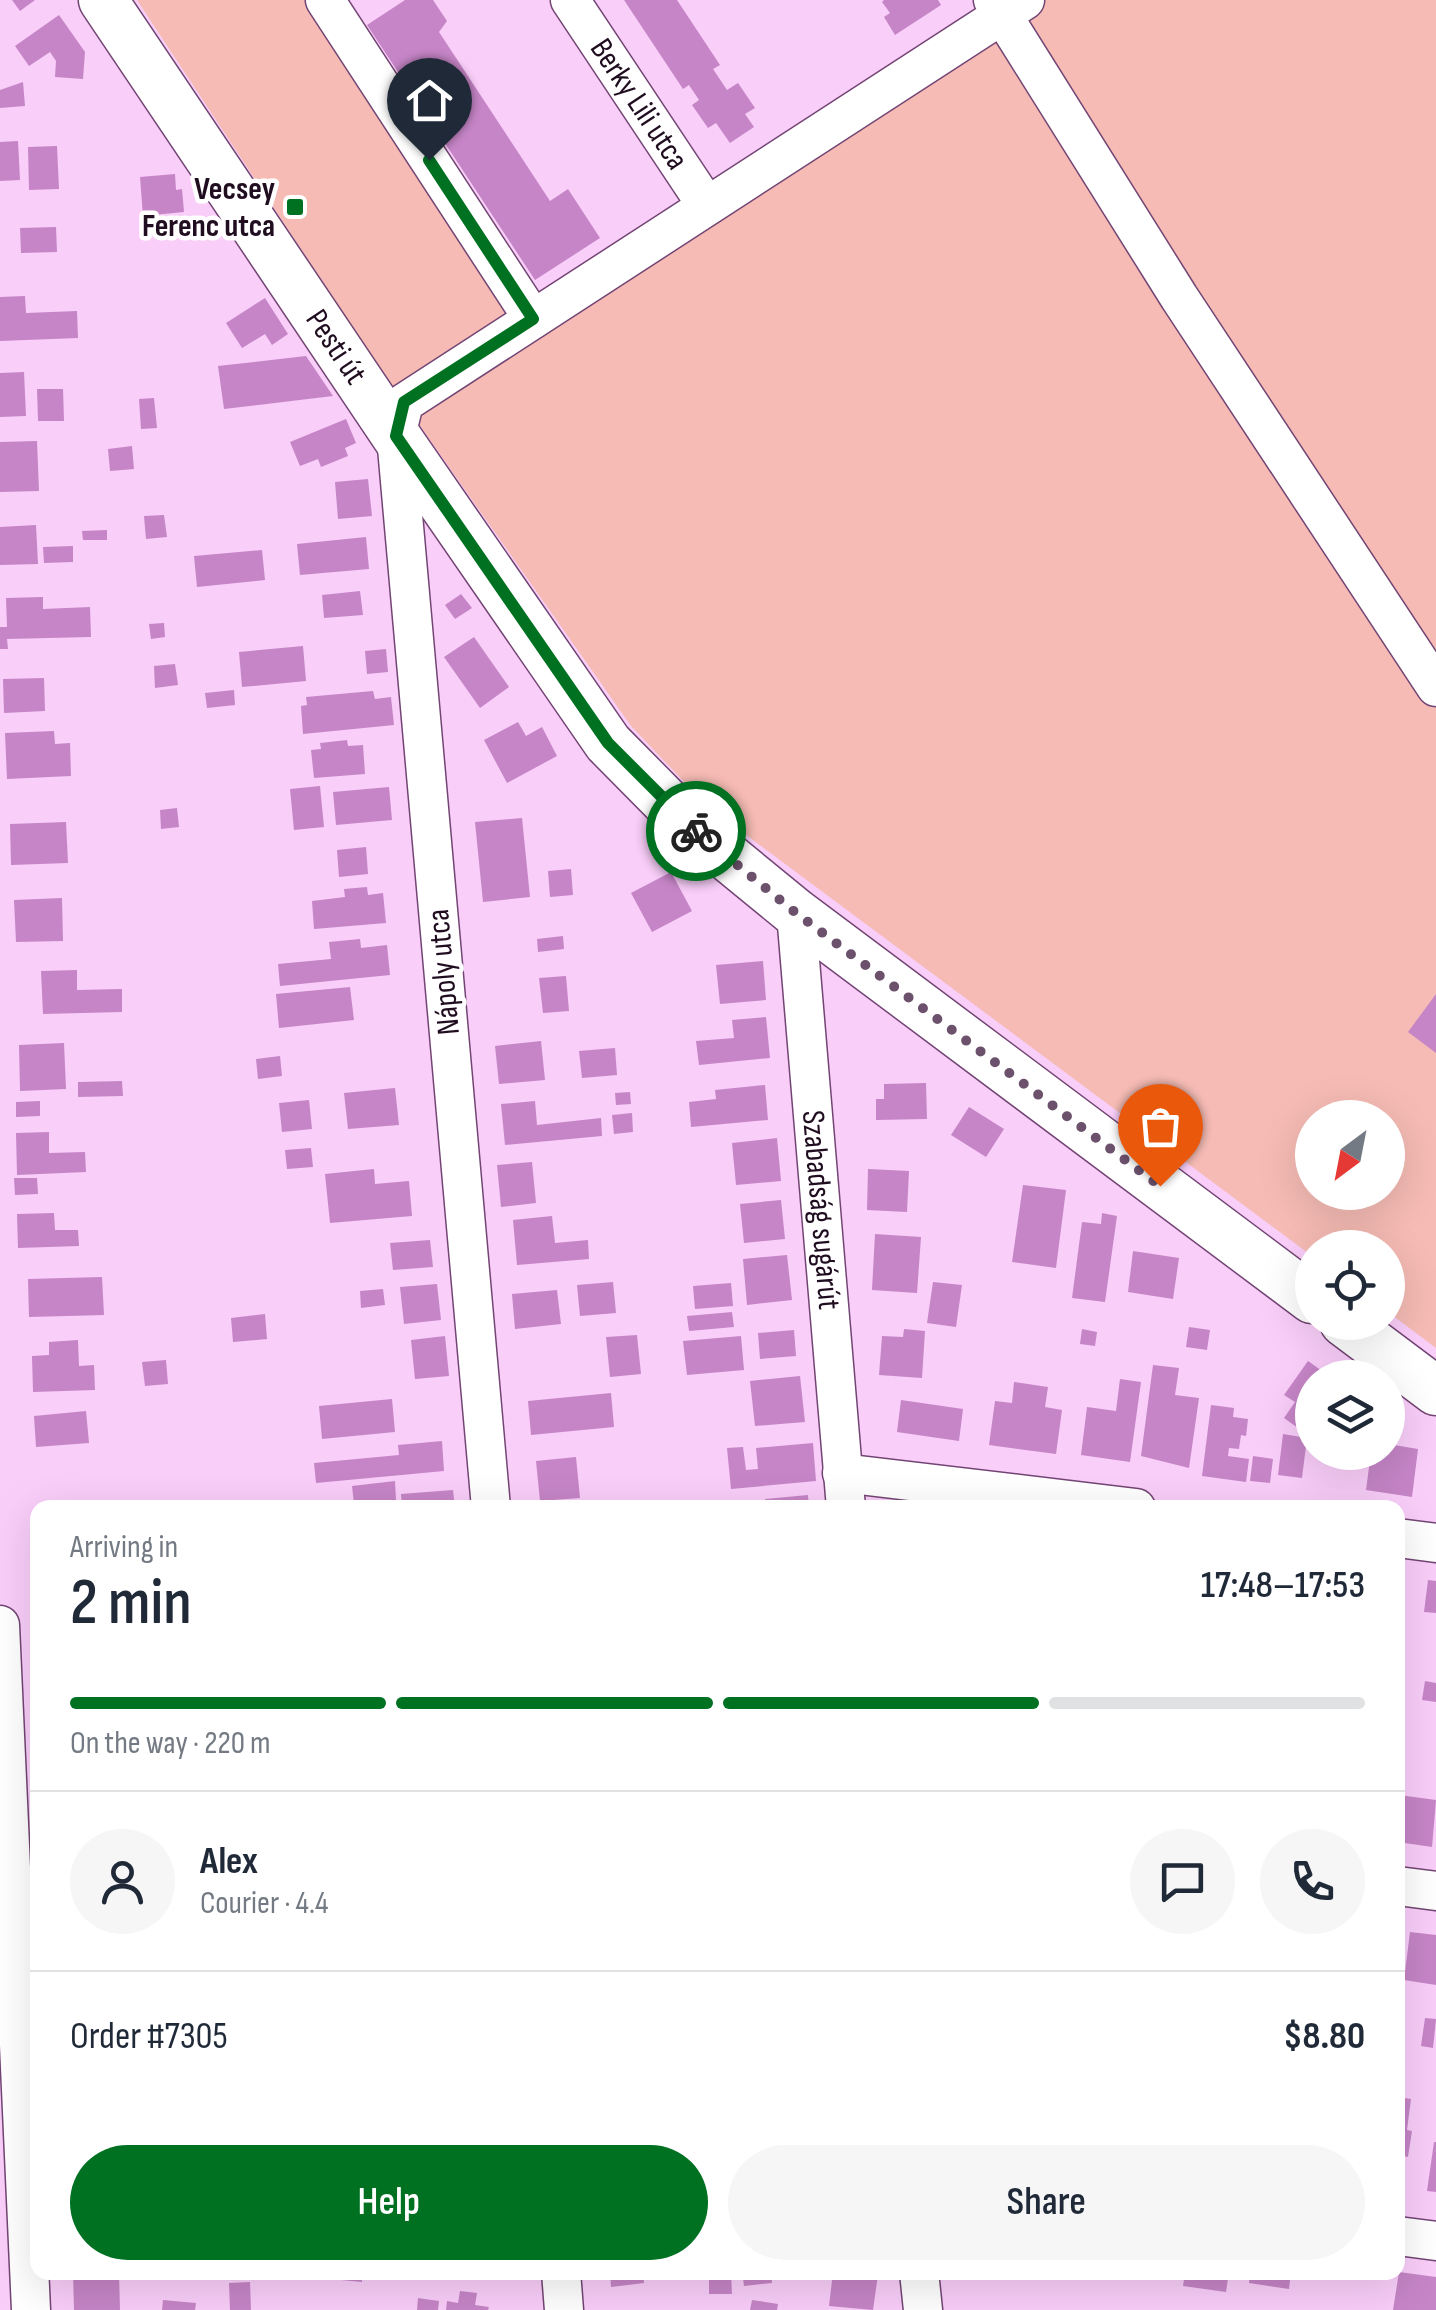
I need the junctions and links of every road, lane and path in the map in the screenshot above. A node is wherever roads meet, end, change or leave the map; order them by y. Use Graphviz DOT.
graph roads {
  1 [pos="103,0"];
  2 [pos="325,0"];
  3 [pos="570,0"];
  4 [pos="1007,5"];
  5 [pos="707,206"];
  6 [pos="533,319"];
  7 [pos="396,436"];
  8 [pos="1436,687"];
  9 [pos="796,913"];
  10 [pos="1295,1286"];
  11 [pos="1368,1340"];
  12 [pos="1436,1391"];
  13 [pos="844,1490"];
  14 [pos="490,1500"];
  15 [pos="1006,1500"];
  16 [pos="1405,1539"];
  17 [pos="1436,1543"];
  18 [pos="0,1626"];
  19 [pos="14,1717"];
  20 [pos="1405,1887"];
  21 [pos="1436,1891"];
  22 [pos="29,2072"];
  23 [pos="30,2191"];
  24 [pos="1405,2237"];
  25 [pos="1436,2241"];
  26 [pos="31,2280"];
  27 [pos="562,2280"];
  28 [pos="921,2280"];
  29 [pos="31,2310"];
  30 [pos="564,2310"];
  31 [pos="923,2310"];
  1 -- 7 [label="main road, Pesti út"];
  2 -- 6 [label="street"];
  3 -- 5 [label="street, Berky Lili utca"];
  4 -- 5 [label="street"];
  4 -- 8 [label="street"];
  5 -- 6 [label="street"];
  6 -- 7 [label="street"];
  7 -- 9 [label="main road, Pesti út"];
  7 -- 14 [label="street, Nápoly utca"];
  9 -- 10 [label="main road, Pesti út"];
  9 -- 13 [label="street, Szabadság sugárút"];
  11 -- 12 [label="main road"];
  13 -- 15 [label="street"];
  16 -- 17 [label="street"];
  18 -- 19 [label="street"];
  19 -- 22 [label="street"];
  20 -- 21 [label="street"];
  22 -- 23 [label="street"];
  24 -- 25 [label="street"];
  26 -- 29 [label="street"];
  27 -- 30 [label="street"];
  28 -- 31 [label="street"];
}
